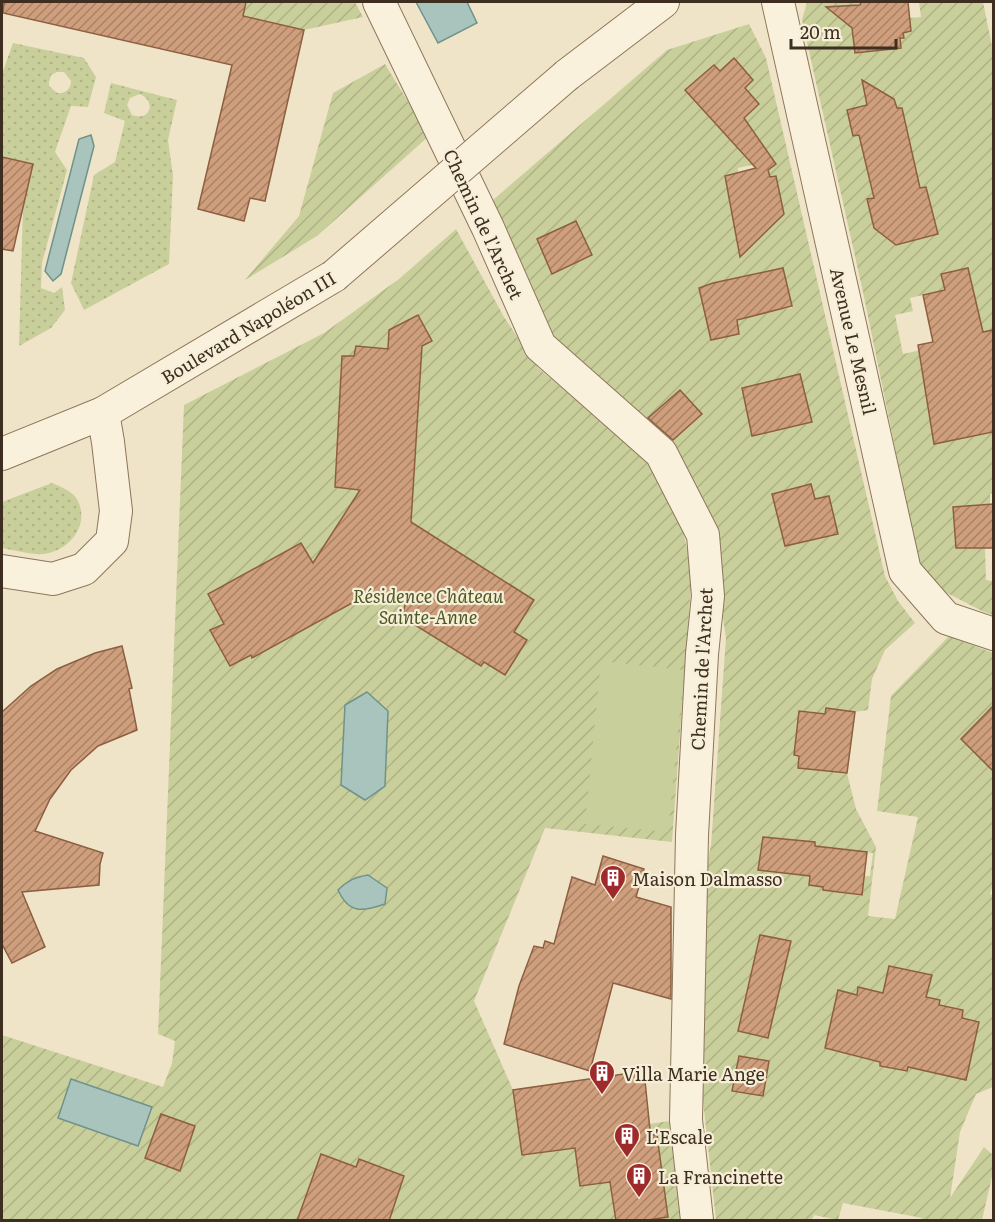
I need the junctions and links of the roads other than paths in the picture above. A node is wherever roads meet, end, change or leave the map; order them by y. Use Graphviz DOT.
graph roads {
  1 [pos="379,2"];
  2 [pos="663,2"];
  3 [pos="778,2"];
  4 [pos="102,413"];
  5 [pos="2,454"];
  6 [pos="2,571"];
  7 [pos="993,634"];
  8 [pos="698,1221"];
  1 -- 8 [label="street, Chemin de l'Archet"];
  2 -- 4 [label="street, Boulevard Napoléon III, bridge"];
  3 -- 7 [label="street, Avenue Le Mesnil"];
  4 -- 5 [label="street, Boulevard Napoléon III"];
  4 -- 6 [label="street"];
}
